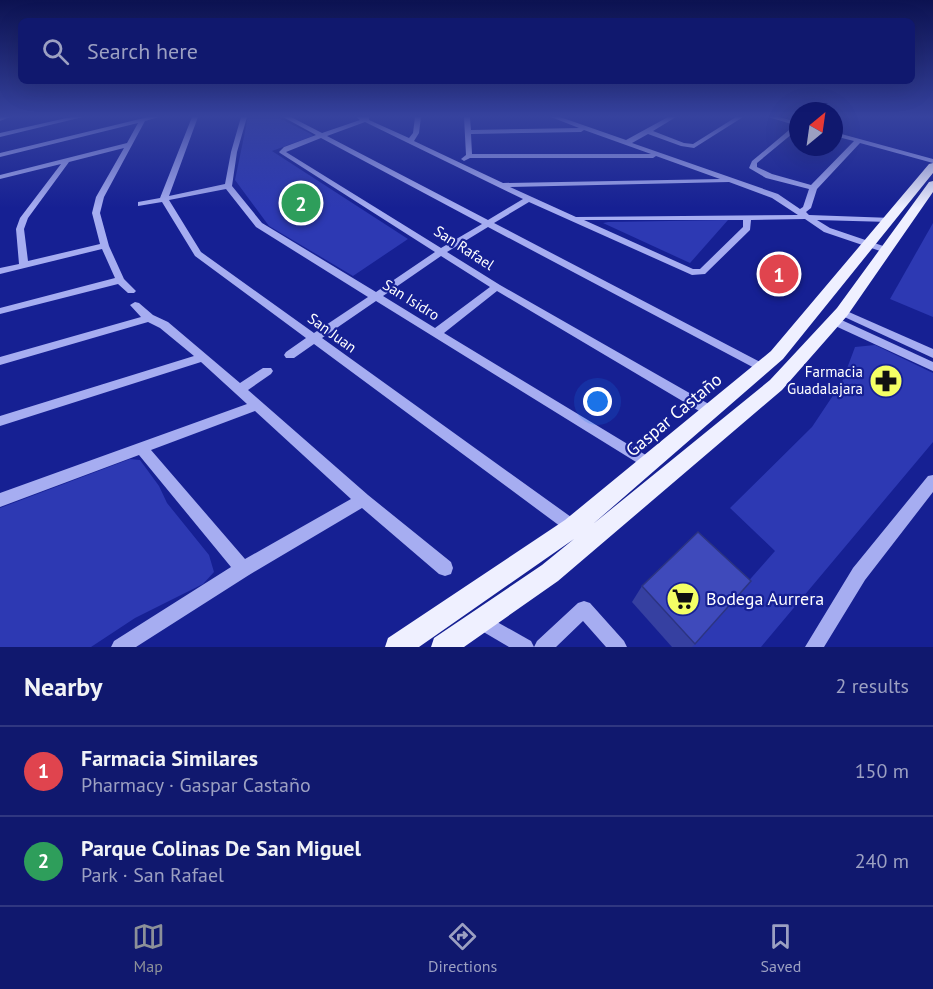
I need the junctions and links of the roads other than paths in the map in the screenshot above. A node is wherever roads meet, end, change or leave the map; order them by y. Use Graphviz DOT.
graph roads {
  1 [pos="5,147"];
  2 [pos="32,147"];
  3 [pos="117,147"];
  4 [pos="128,147"];
  5 [pos="183,147"];
  6 [pos="235,147"];
  7 [pos="288,147"];
  8 [pos="344,147"];
  9 [pos="423,147"];
  10 [pos="469,147"];
  11 [pos="637,147"];
  12 [pos="772,147"];
  13 [pos="852,147"];
  14 [pos="881,147"];
  15 [pos="12,152"];
  16 [pos="0,155"];
  17 [pos="469,156"];
  18 [pos="660,156"];
  19 [pos="67,160"];
  20 [pos="933,161"];
  21 [pos="458,164"];
  22 [pos="933,166"];
  23 [pos="0,177"];
  24 [pos="731,181"];
  25 [pos="933,184"];
  26 [pos="502,185"];
  27 [pos="228,186"];
  28 [pos="813,188"];
  29 [pos="164,198"];
  30 [pos="530,199"];
  31 [pos="141,204"];
  32 [pos="804,214"];
  33 [pos="747,217"];
  34 [pos="576,218"];
  35 [pos="889,220"];
  36 [pos="486,224"];
  37 [pos="105,246"];
  38 [pos="877,247"];
  39 [pos="442,250"];
  40 [pos="24,265"];
  41 [pos="0,271"];
  42 [pos="120,280"];
  43 [pos="497,287"];
  44 [pos="130,291"];
  45 [pos="376,295"];
  46 [pos="135,305"];
  47 [pos="0,311"];
  48 [pos="838,317"];
  49 [pos="149,318"];
  50 [pos="436,333"];
  51 [pos="314,338"];
  52 [pos="933,354"];
  53 [pos="290,355"];
  54 [pos="203,357"];
  55 [pos="0,362"];
  56 [pos="933,367"];
  57 [pos="762,368"];
  58 [pos="267,371"];
  59 [pos="240,389"];
  60 [pos="258,405"];
  61 [pos="710,411"];
  62 [pos="0,422"];
  63 [pos="141,448"];
  64 [pos="650,464"];
  65 [pos="933,481"];
  66 [pos="0,500"];
  67 [pos="363,500"];
  68 [pos="573,527"];
  69 [pos="446,568"];
  70 [pos="243,569"];
  71 [pos="481,621"];
  72 [pos="120,647"];
  73 [pos="397,647"];
  74 [pos="443,647"];
  75 [pos="525,647"];
  76 [pos="543,647"];
  77 [pos="618,647"];
  78 [pos="813,647"];
  1 -- 15 [label="street"];
  2 -- 15 [label="street"];
  3 -- 19 [label="street"];
  4 -- 37 [label="street"];
  5 -- 29 [label="street"];
  6 -- 27 [label="street"];
  7 -- 39 [label="street, San Rafael"];
  8 -- 36 [label="street"];
  9 -- 21 [label="street"];
  10 -- 17 [label="street"];
  11 -- 18 [label="street"];
  12 -- 28 [label="street"];
  13 -- 28 [label="street"];
  14 -- 20 [label="street"];
  15 -- 16 [label="street"];
  17 -- 18 [label="street"];
  17 -- 21 [label="street"];
  18 -- 24 [label="street"];
  19 -- 23 [label="street"];
  19 -- 40 [label="street"];
  21 -- 26 [label="street"];
  22 -- 35 [label="main road, Gaspar Castaño"];
  24 -- 26 [label="street"];
  24 -- 32 [label="street"];
  25 -- 38 [label="main road, Gaspar Castaño"];
  26 -- 30 [label="street"];
  27 -- 29 [label="street"];
  27 -- 45 [label="street, San Isidro"];
  28 -- 32 [label="street"];
  29 -- 31 [label="street"];
  29 -- 51 [label="street, San Juan"];
  30 -- 34 [label="street"];
  30 -- 36 [label="street"];
  32 -- 33 [label="street"];
  32 -- 35 [label="street"];
  32 -- 38 [label="street"];
  33 -- 34 [label="street"];
  33 -- 34 [label="street"];
  35 -- 38 [label="main road, Gaspar Castaño"];
  36 -- 39 [label="street"];
  36 -- 57 [label="street"];
  37 -- 40 [label="street"];
  37 -- 42 [label="street"];
  38 -- 48 [label="main road, Gaspar Castaño"];
  38 -- 57 [label="main road, Gaspar Castaño"];
  39 -- 43 [label="street, San Rafael"];
  39 -- 45 [label="street"];
  40 -- 41 [label="street"];
  42 -- 44 [label="street"];
  42 -- 47 [label="street"];
  43 -- 50 [label="street"];
  43 -- 61 [label="street, San Rafael"];
  45 -- 50 [label="street, San Isidro"];
  45 -- 51 [label="street"];
  46 -- 49 [label="street"];
  48 -- 52 [label="street"];
  48 -- 56 [label="street"];
  48 -- 71 [label="main road, Gaspar Castaño"];
  49 -- 54 [label="street"];
  49 -- 55 [label="street"];
  50 -- 64 [label="street, San Isidro"];
  51 -- 53 [label="street"];
  51 -- 68 [label="street, San Juan"];
  54 -- 59 [label="street"];
  54 -- 62 [label="street"];
  57 -- 61 [label="main road, Gaspar Castaño"];
  58 -- 59 [label="street"];
  59 -- 60 [label="street"];
  60 -- 63 [label="street"];
  60 -- 67 [label="street"];
  61 -- 64 [label="main road, Gaspar Castaño"];
  63 -- 66 [label="street"];
  63 -- 70 [label="street"];
  64 -- 68 [label="main road, Gaspar Castaño"];
  65 -- 78 [label="street"];
  67 -- 69 [label="street"];
  67 -- 70 [label="street"];
  68 -- 73 [label="main road, Gaspar Castaño"];
  70 -- 72 [label="street"];
  71 -- 74 [label="main road, Gaspar Castaño"];
  71 -- 75 [label="street"];
  76 -- 77 [label="street"];
}
